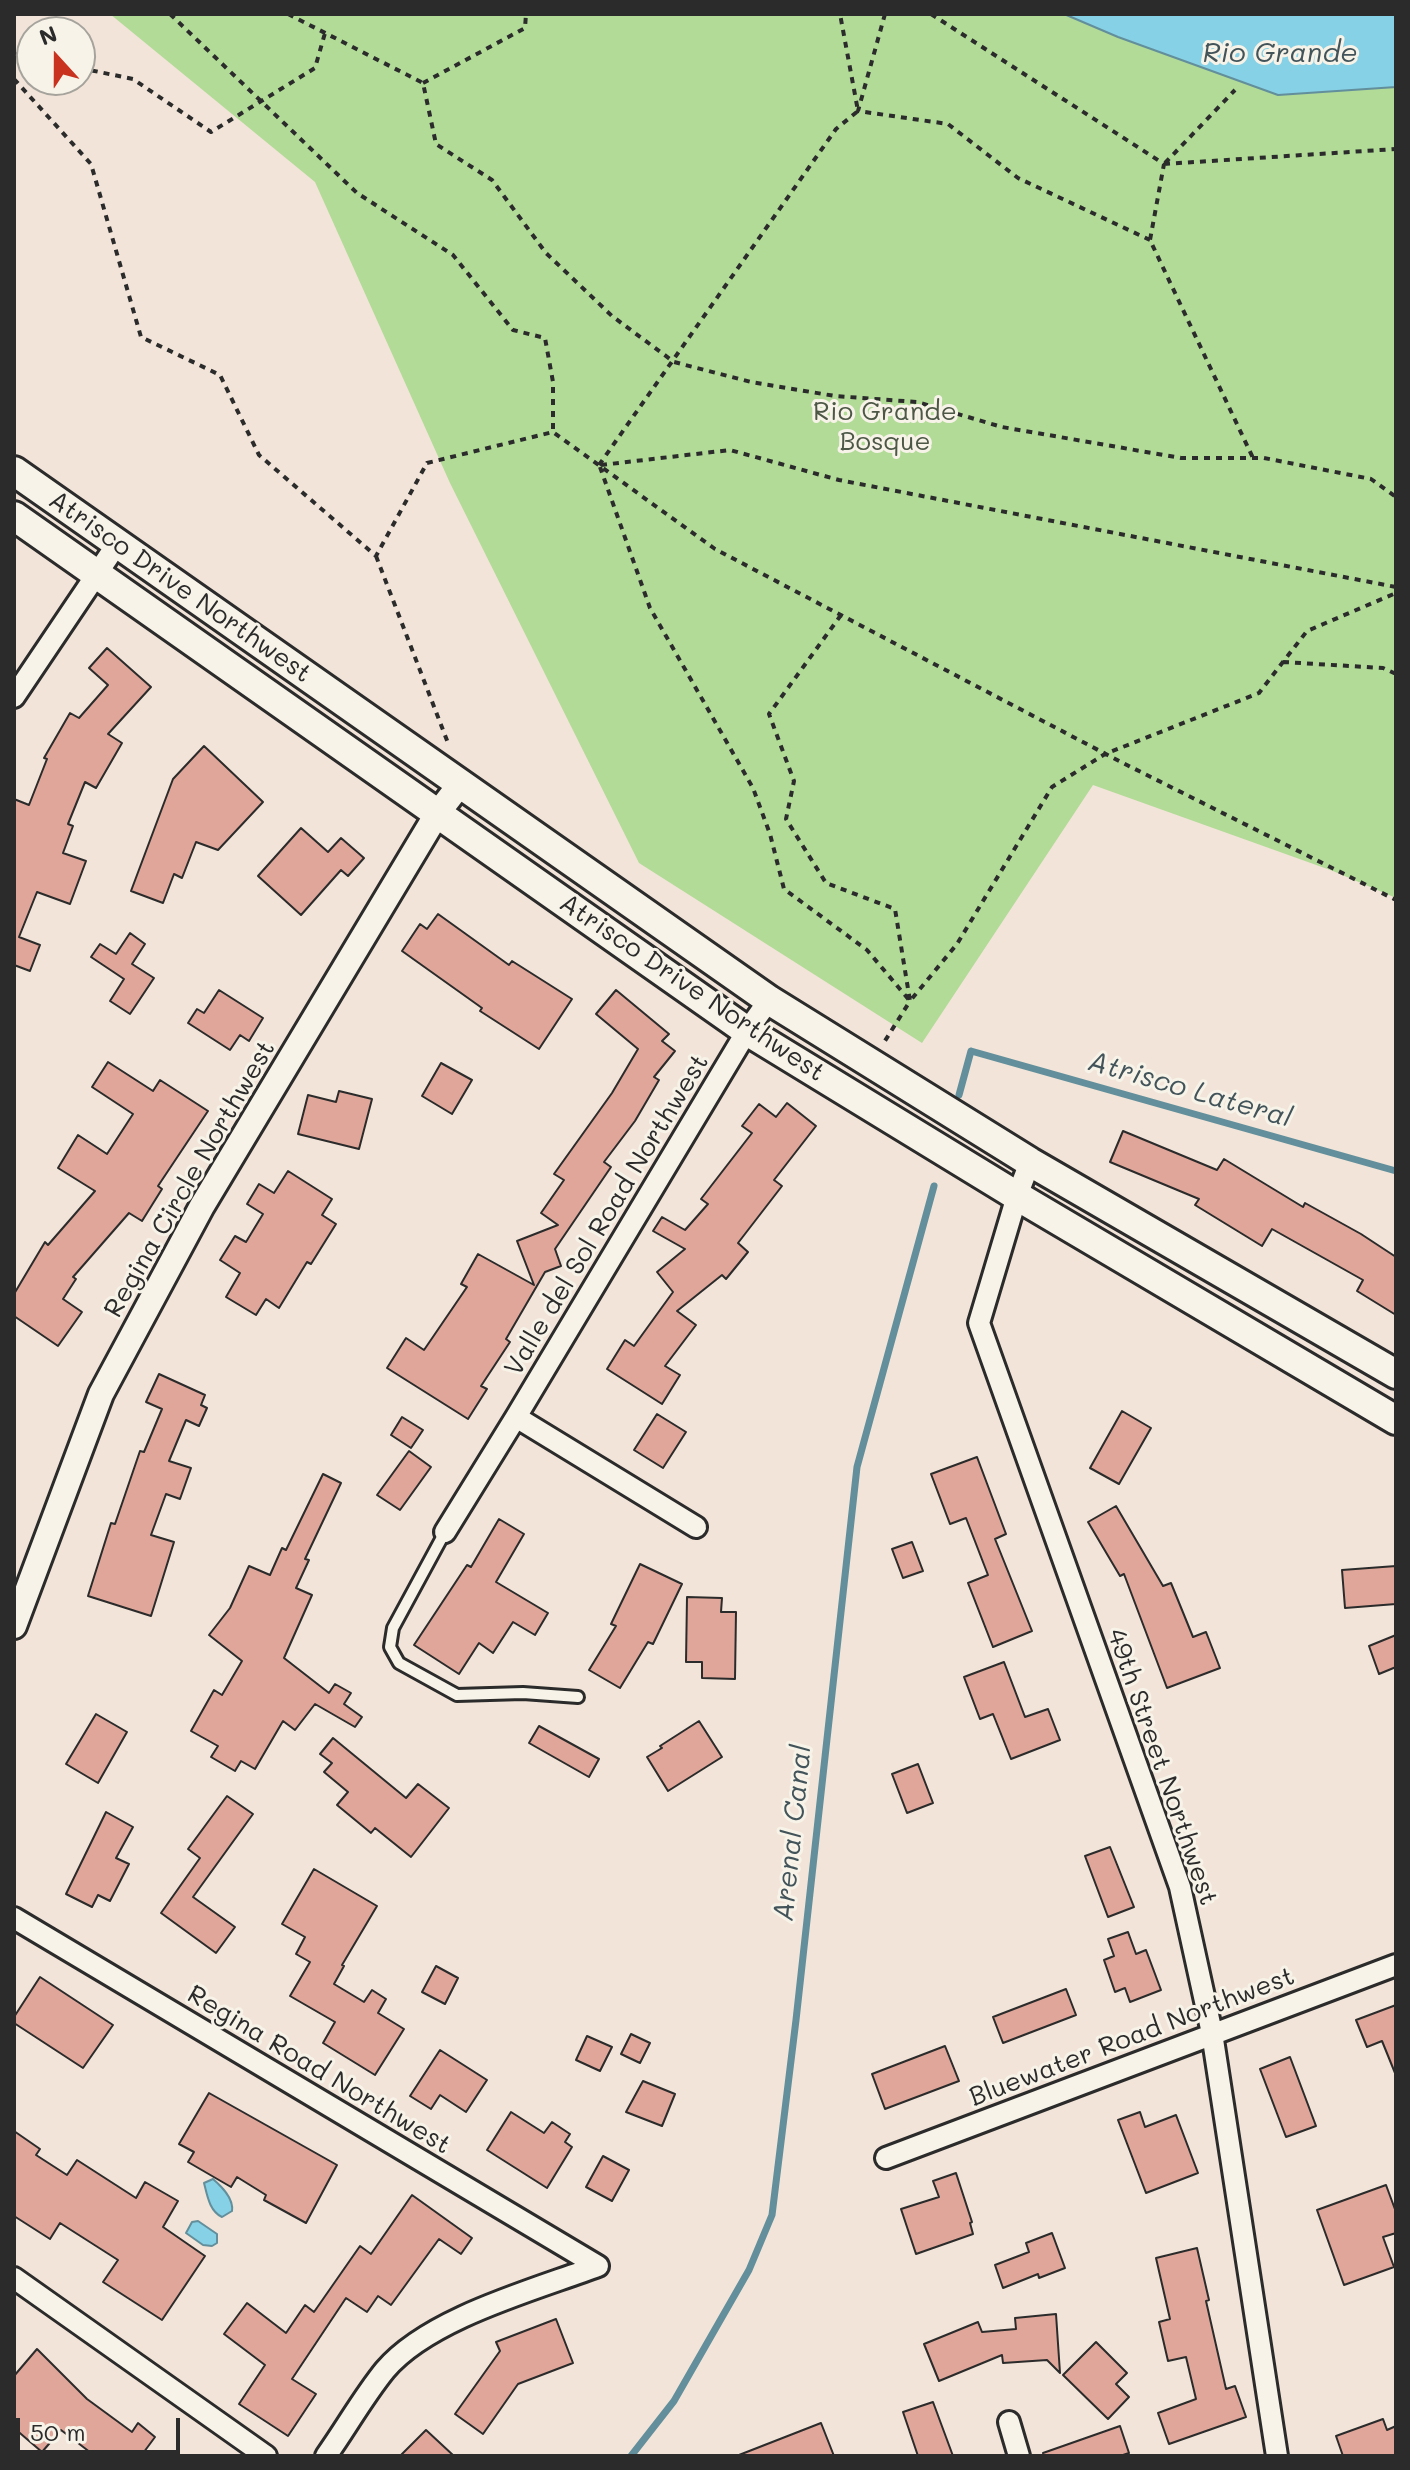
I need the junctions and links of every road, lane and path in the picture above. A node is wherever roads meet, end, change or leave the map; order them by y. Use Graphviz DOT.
graph roads {
  1 [pos="170,14"];
  2 [pos="288,14"];
  3 [pos="526,14"];
  4 [pos="840,14"];
  5 [pos="885,14"];
  6 [pos="931,14"];
  7 [pos="325,33"];
  8 [pos="96,71"];
  9 [pos="14,79"];
  10 [pos="423,83"];
  11 [pos="1235,90"];
  12 [pos="260,103"];
  13 [pos="858,111"];
  14 [pos="1396,149"];
  15 [pos="1164,164"];
  16 [pos="1150,240"];
  17 [pos="674,362"];
  18 [pos="553,432"];
  19 [pos="1253,458"];
  20 [pos="599,465"];
  21 [pos="14,471"];
  22 [pos="1396,497"];
  23 [pos="14,516"];
  24 [pos="117,544"];
  25 [pos="376,556"];
  26 [pos="97,574"];
  27 [pos="1396,587"];
  28 [pos="1396,593"];
  29 [pos="841,615"];
  30 [pos="1283,662"];
  31 [pos="1396,674"];
  32 [pos="14,697"];
  33 [pos="448,745"];
  34 [pos="1105,754"];
  35 [pos="461,783"];
  36 [pos="437,814"];
  37 [pos="1396,900"];
  38 [pos="769,1000"];
  39 [pos="910,1001"];
  40 [pos="747,1031"];
  41 [pos="879,1050"];
  42 [pos="1030,1162"];
  43 [pos="1017,1196"];
  44 [pos="1396,1374"];
  45 [pos="516,1417"];
  46 [pos="1396,1420"];
  47 [pos="696,1527"];
  48 [pos="445,1532"];
  49 [pos="14,1626"];
  50 [pos="578,1697"];
  51 [pos="14,1918"];
  52 [pos="1396,1965"];
  53 [pos="1212,2033"];
  54 [pos="886,2158"];
  55 [pos="14,2278"];
  56 [pos="1009,2422"];
  57 [pos="266,2456"];
  58 [pos="326,2456"];
  59 [pos="1019,2456"];
  60 [pos="1277,2456"];
  1 -- 12 [label="path"];
  2 -- 7 [label="path"];
  3 -- 10 [label="path"];
  4 -- 13 [label="path"];
  5 -- 13 [label="path"];
  6 -- 15 [label="path"];
  7 -- 10 [label="path"];
  7 -- 12 [label="path"];
  8 -- 12 [label="path"];
  9 -- 25 [label="path"];
  10 -- 17 [label="path"];
  11 -- 15 [label="path"];
  12 -- 18 [label="path"];
  13 -- 16 [label="path"];
  13 -- 17 [label="path"];
  14 -- 15 [label="path"];
  15 -- 16 [label="path"];
  16 -- 19 [label="path"];
  17 -- 19 [label="path"];
  17 -- 20 [label="path"];
  18 -- 20 [label="path"];
  18 -- 25 [label="path"];
  19 -- 22 [label="path"];
  20 -- 27 [label="path"];
  20 -- 29 [label="path"];
  20 -- 39 [label="path"];
  21 -- 24 [label="main road, Atrisco Drive Northwest"];
  23 -- 26 [label="main road, Atrisco Drive Northwest"];
  24 -- 26 [label="street"];
  24 -- 35 [label="main road, Atrisco Drive Northwest"];
  25 -- 33 [label="path"];
  26 -- 32 [label="street"];
  26 -- 36 [label="main road, Atrisco Drive Northwest"];
  28 -- 30 [label="path"];
  29 -- 34 [label="path"];
  29 -- 39 [label="path"];
  30 -- 31 [label="path"];
  30 -- 34 [label="path"];
  34 -- 37 [label="path"];
  34 -- 39 [label="path"];
  35 -- 36 [label="street, Regina Circle Northwest"];
  35 -- 38 [label="main road, Atrisco Drive Northwest"];
  36 -- 40 [label="main road, Atrisco Drive Northwest"];
  36 -- 49 [label="street, Regina Circle Northwest"];
  38 -- 40 [label="street, Valle del Sol Road Northwest"];
  38 -- 42 [label="main road, Atrisco Drive Northwest"];
  39 -- 41 [label="path"];
  40 -- 43 [label="main road, Atrisco Drive Northwest"];
  40 -- 45 [label="street, Valle del Sol Road Northwest"];
  42 -- 43 [label="street, 49th Street Northwest"];
  42 -- 44 [label="main road, Atrisco Drive Northwest"];
  43 -- 46 [label="main road, Atrisco Drive Northwest"];
  43 -- 53 [label="street, 49th Street Northwest"];
  45 -- 47 [label="street, Valle del Sol Road Northwest"];
  45 -- 48 [label="street, Valle del Sol Road Northwest"];
  48 -- 50 [label="lane"];
  51 -- 58 [label="street, Regina Road Northwest"];
  52 -- 53 [label="street, Bluewater Road Northwest"];
  53 -- 54 [label="street, Bluewater Road Northwest"];
  53 -- 60 [label="street, 49th Street Northwest"];
  55 -- 57 [label="street"];
  56 -- 59 [label="street"];
}
